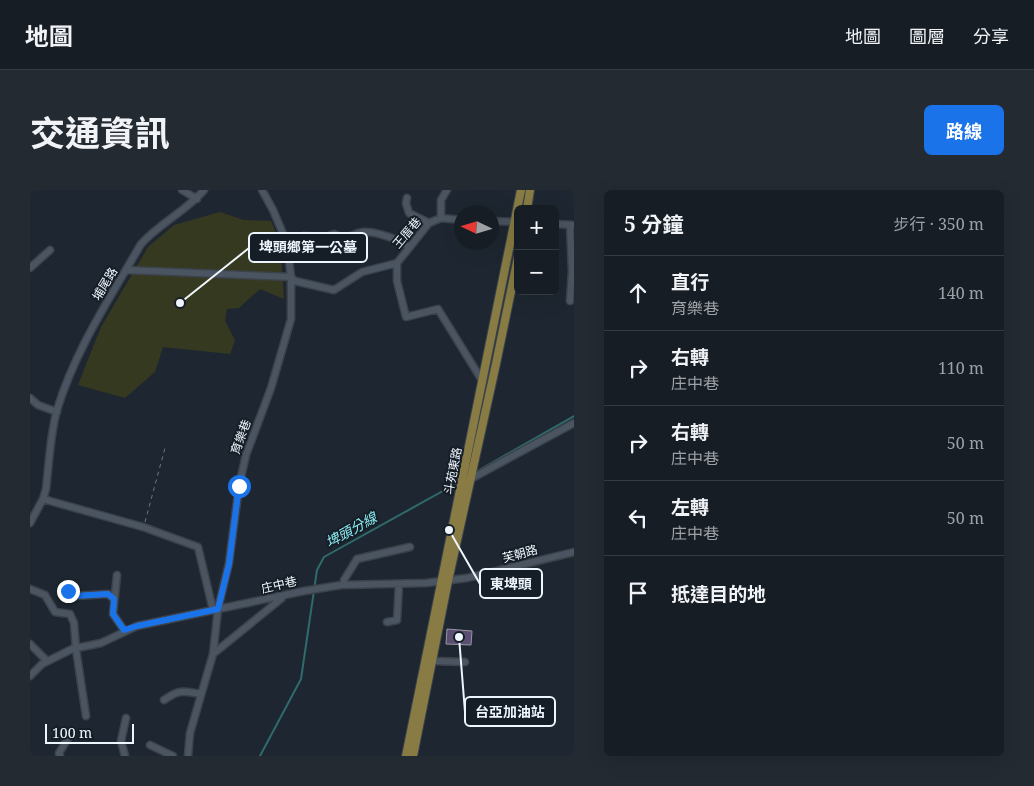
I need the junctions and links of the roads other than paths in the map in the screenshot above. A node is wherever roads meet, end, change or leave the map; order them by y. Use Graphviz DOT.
graph roads {
  1 [pos="182,190"];
  2 [pos="204,190"];
  3 [pos="262,190"];
  4 [pos="447,190"];
  5 [pos="521,190"];
  6 [pos="530,190"];
  7 [pos="407,198"];
  8 [pos="197,199"];
  9 [pos="519,205"];
  10 [pos="528,205"];
  11 [pos="441,218"];
  12 [pos="454,219"];
  13 [pos="499,221"];
  14 [pos="514,222"];
  15 [pos="429,223"];
  16 [pos="559,224"];
  17 [pos="572,225"];
  18 [pos="514,232"];
  19 [pos="287,243"];
  20 [pos="410,247"];
  21 [pos="50,250"];
  22 [pos="397,263"];
  23 [pos="30,268"];
  24 [pos="126,270"];
  25 [pos="514,276"];
  26 [pos="291,277"];
  27 [pos="570,301"];
  28 [pos="483,382"];
  29 [pos="30,398"];
  30 [pos="56,412"];
  31 [pos="574,422"];
  32 [pos="472,477"];
  33 [pos="462,483"];
  34 [pos="43,499"];
  35 [pos="30,523"];
  36 [pos="410,547"];
  37 [pos="574,552"];
  38 [pos="117,575"];
  39 [pos="445,582"];
  40 [pos="399,584"];
  41 [pos="344,586"];
  42 [pos="30,589"];
  43 [pos="66,589"];
  44 [pos="285,596"];
  45 [pos="114,599"];
  46 [pos="215,609"];
  47 [pos="387,622"];
  48 [pos="124,630"];
  49 [pos="30,644"];
  50 [pos="76,649"];
  51 [pos="431,651"];
  52 [pos="214,654"];
  53 [pos="47,661"];
  54 [pos="432,661"];
  55 [pos="465,662"];
  56 [pos="30,676"];
  57 [pos="202,694"];
  58 [pos="164,700"];
  59 [pos="86,716"];
  60 [pos="126,718"];
  61 [pos="72,732"];
  62 [pos="150,745"];
  63 [pos="412,746"];
  64 [pos="60,756"];
  65 [pos="125,756"];
  66 [pos="172,756"];
  67 [pos="188,756"];
  68 [pos="406,756"];
  69 [pos="414,756"];
  1 -- 8 [label="street"];
  2 -- 8 [label="street, 埔尾路"];
  3 -- 19 [label="street, 育樂巷"];
  4 -- 11 [label="street"];
  5 -- 9 [label="main road, 斗苑東路"];
  6 -- 10 [label="main road"];
  7 -- 15 [label="street"];
  8 -- 24 [label="street, 埔尾路"];
  11 -- 12 [label="street, 王厝巷"];
  11 -- 15 [label="street, 王厝巷"];
  13 -- 14 [label="street"];
  15 -- 20 [label="street, 王厝巷"];
  16 -- 17 [label="street"];
  17 -- 27 [label="street"];
  18 -- 28 [label="main road, 斗苑東路"];
  19 -- 20 [label="street"];
  19 -- 26 [label="street, 育樂巷"];
  20 -- 22 [label="street, 王厝巷"];
  21 -- 23 [label="street"];
  22 -- 26 [label="street, 王厝巷"];
  22 -- 28 [label="street"];
  24 -- 26 [label="street, 王厝巷"];
  24 -- 30 [label="street, 埔尾路"];
  25 -- 32 [label="main road, 斗苑東路"];
  26 -- 46 [label="street, 育樂巷"];
  28 -- 33 [label="main road, 斗苑東路"];
  29 -- 30 [label="street"];
  30 -- 34 [label="street, 埔尾路"];
  31 -- 32 [label="street"];
  32 -- 33 [label="street"];
  32 -- 39 [label="main road, 斗苑東路"];
  33 -- 39 [label="main road, 斗苑東路"];
  34 -- 35 [label="street, 埔尾路"];
  34 -- 46 [label="street"];
  36 -- 41 [label="street"];
  37 -- 39 [label="street, 芙朝路"];
  38 -- 45 [label="street"];
  39 -- 40 [label="street, 庄中巷"];
  39 -- 51 [label="main road, 斗苑東路"];
  40 -- 41 [label="street, 庄中巷"];
  40 -- 47 [label="street"];
  41 -- 44 [label="street, 庄中巷"];
  42 -- 50 [label="street"];
  43 -- 45 [label="street"];
  44 -- 46 [label="street, 庄中巷"];
  44 -- 52 [label="street"];
  45 -- 48 [label="street"];
  46 -- 48 [label="street, 庄中巷"];
  46 -- 52 [label="street, 育樂巷"];
  48 -- 50 [label="street, 庄中巷"];
  49 -- 53 [label="street"];
  50 -- 53 [label="street, 庄中巷"];
  50 -- 59 [label="street"];
  51 -- 54 [label="main road, 斗苑東路"];
  51 -- 63 [label="main road, 斗苑東路"];
  52 -- 57 [label="street, 育樂巷"];
  53 -- 56 [label="street, 庄中巷"];
  54 -- 55 [label="street"];
  54 -- 63 [label="main road, 斗苑東路"];
  57 -- 58 [label="street"];
  57 -- 67 [label="street, 育樂巷"];
  60 -- 65 [label="street"];
  61 -- 64 [label="street"];
  62 -- 66 [label="street"];
  63 -- 68 [label="main road, 斗苑東路"];
  63 -- 69 [label="main road, 斗苑東路"];
}
